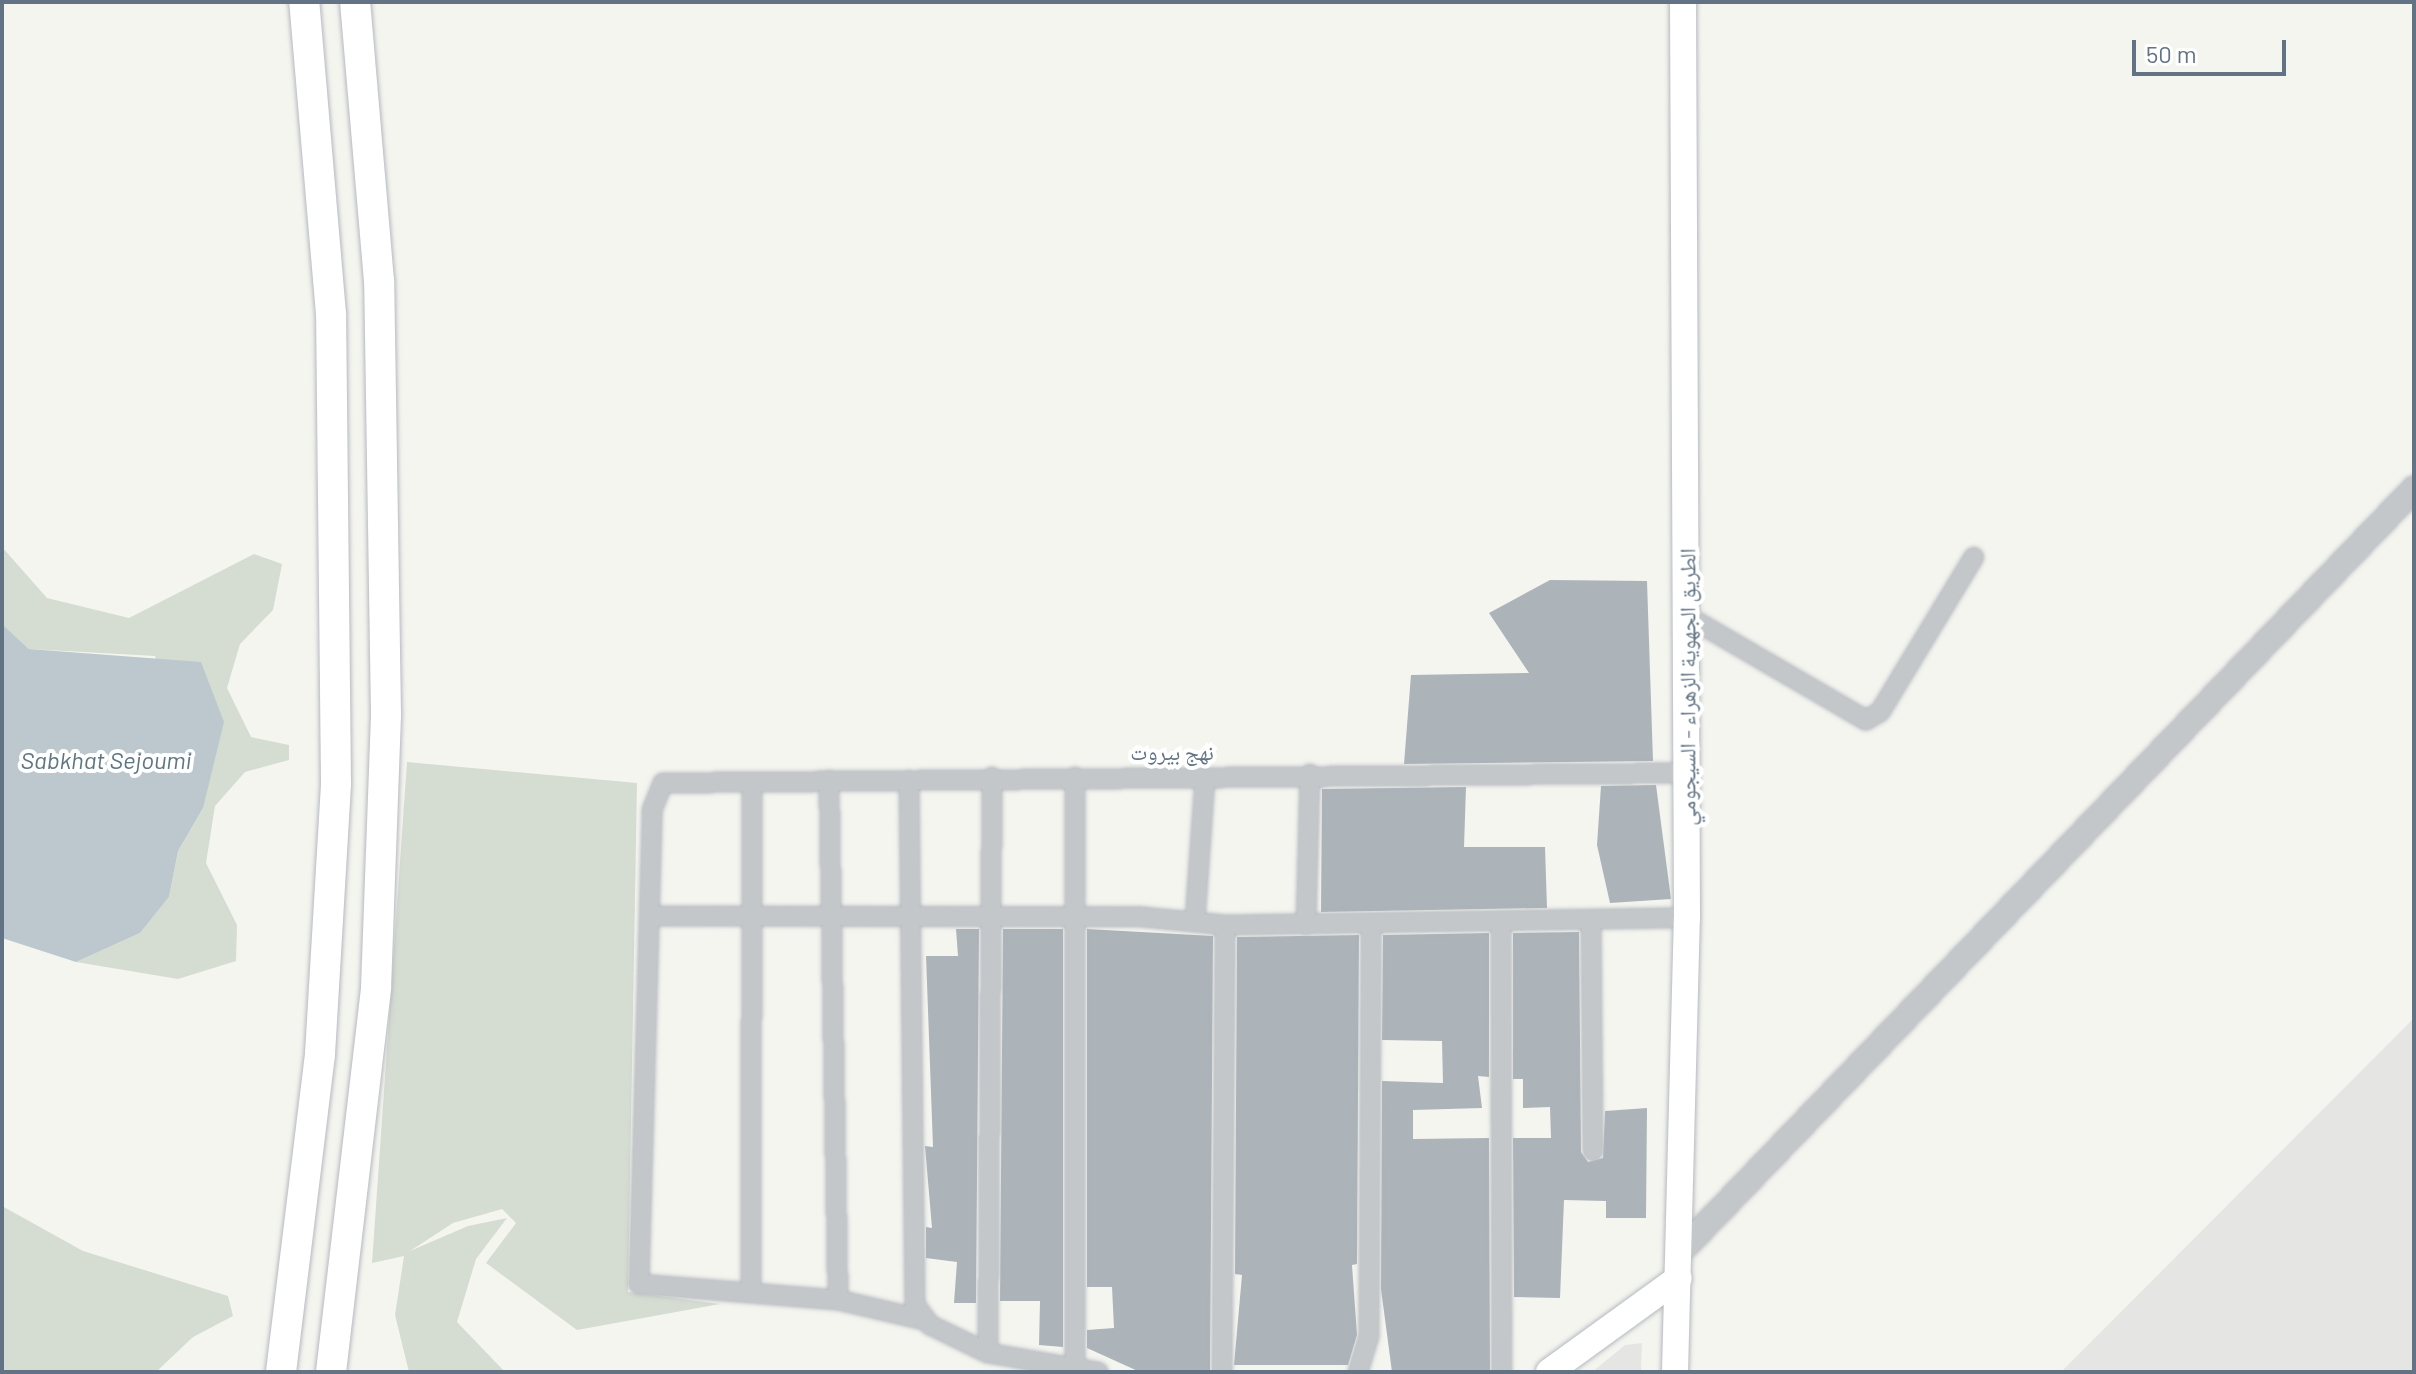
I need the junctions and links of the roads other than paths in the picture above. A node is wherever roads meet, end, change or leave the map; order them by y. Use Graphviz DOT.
graph roads {
  1 [pos="304,2"];
  2 [pos="355,2"];
  3 [pos="1683,2"];
  4 [pos="2414,489"];
  5 [pos="1974,557"];
  6 [pos="1687,616"];
  7 [pos="1686,773"];
  8 [pos="1310,774"];
  9 [pos="992,777"];
  10 [pos="1075,777"];
  11 [pos="1205,777"];
  12 [pos="829,780"];
  13 [pos="909,780"];
  14 [pos="752,782"];
  15 [pos="650,916"];
  16 [pos="990,918"];
  17 [pos="1073,918"];
  18 [pos="1687,918"];
  19 [pos="748,919"];
  20 [pos="913,920"];
  21 [pos="1195,921"];
  22 [pos="831,922"];
  23 [pos="1591,922"];
  24 [pos="1225,925"];
  25 [pos="1306,925"];
  26 [pos="1501,925"];
  27 [pos="1371,927"];
  28 [pos="1593,1151"];
  29 [pos="1680,1265"];
  30 [pos="751,1293"];
  31 [pos="838,1300"];
  32 [pos="924,1320"];
  33 [pos="988,1353"];
  34 [pos="1075,1367"];
  35 [pos="281,1372"];
  36 [pos="331,1372"];
  37 [pos="1098,1372"];
  38 [pos="1222,1372"];
  39 [pos="1358,1372"];
  40 [pos="1502,1372"];
  41 [pos="1549,1372"];
  42 [pos="1675,1372"];
  1 -- 35 [label="highway"];
  2 -- 36 [label="highway"];
  3 -- 6 [label="main road, الطريق الجهوية الزهراء - السيجومي"];
  4 -- 29 [label="street"];
  5 -- 6 [label="street"];
  6 -- 7 [label="main road, الطريق الجهوية الزهراء - السيجومي"];
  7 -- 8 [label="street, نهج بيروت"];
  7 -- 18 [label="main road, الطريق الجهوية الزهراء - السيجومي"];
  8 -- 11 [label="street, نهج بيروت"];
  8 -- 25 [label="street"];
  9 -- 10 [label="street, نهج بيروت"];
  9 -- 13 [label="street, نهج بيروت"];
  9 -- 16 [label="street"];
  10 -- 11 [label="street, نهج بيروت"];
  10 -- 17 [label="street"];
  11 -- 21 [label="street"];
  12 -- 13 [label="street, نهج بيروت"];
  12 -- 14 [label="street, نهج بيروت"];
  12 -- 22 [label="street"];
  13 -- 20 [label="street"];
  14 -- 15 [label="street, نهج بيروت"];
  14 -- 19 [label="street"];
  15 -- 19 [label="street"];
  15 -- 30 [label="street"];
  16 -- 17 [label="street"];
  16 -- 20 [label="street"];
  16 -- 33 [label="street"];
  17 -- 21 [label="street"];
  17 -- 34 [label="street"];
  18 -- 23 [label="street"];
  18 -- 29 [label="main road, الطريق الجهوية الزهراء - السيجومي"];
  19 -- 22 [label="street"];
  19 -- 30 [label="street"];
  20 -- 22 [label="street"];
  20 -- 32 [label="street"];
  21 -- 24 [label="street"];
  22 -- 31 [label="street"];
  23 -- 26 [label="street"];
  23 -- 28 [label="street"];
  24 -- 25 [label="street"];
  24 -- 38 [label="street"];
  25 -- 27 [label="street"];
  26 -- 27 [label="street"];
  26 -- 40 [label="street"];
  27 -- 39 [label="street"];
  29 -- 41 [label="main road"];
  29 -- 42 [label="main road, الطريق الجهوية الزهراء - السيجومي"];
  30 -- 31 [label="street"];
  31 -- 32 [label="street"];
  32 -- 33 [label="street"];
  33 -- 34 [label="street"];
  34 -- 37 [label="street"];
}
